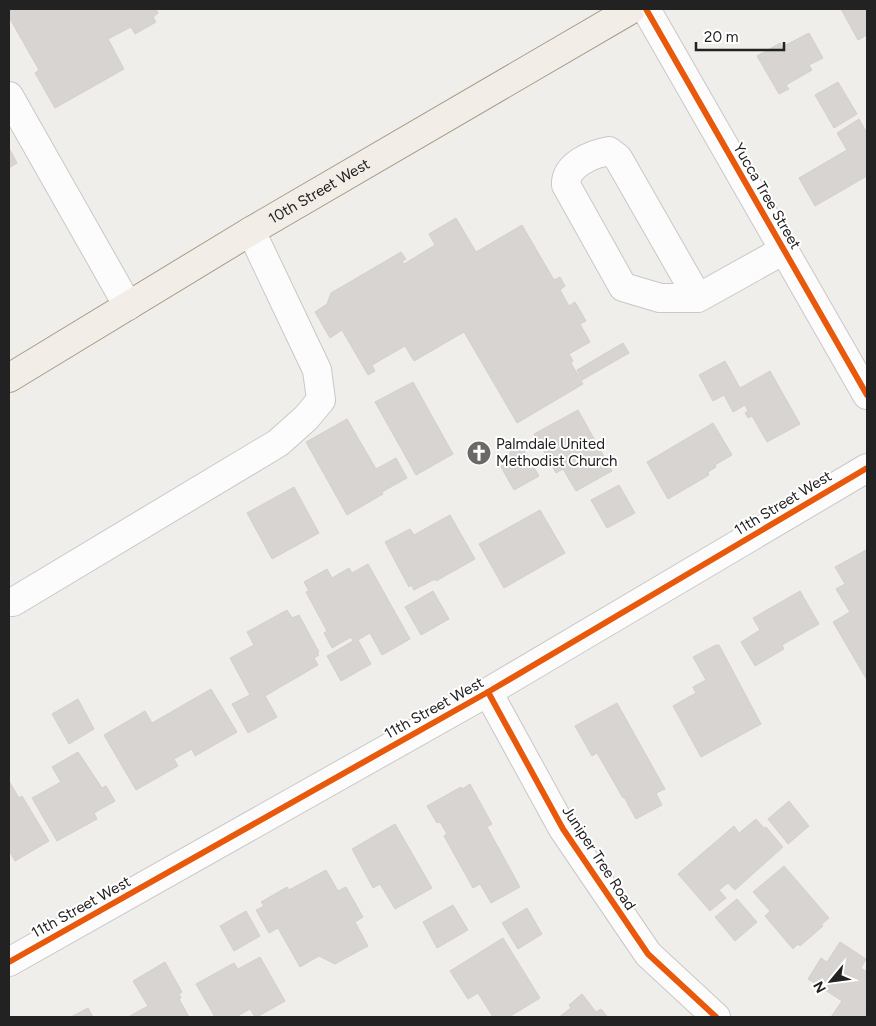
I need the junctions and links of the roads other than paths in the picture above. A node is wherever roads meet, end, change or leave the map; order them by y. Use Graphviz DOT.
graph roads {
  1 [pos="632,9"];
  2 [pos="646,9"];
  3 [pos="9,96"];
  4 [pos="251,231"];
  5 [pos="784,250"];
  6 [pos="698,298"];
  7 [pos="128,306"];
  8 [pos="9,378"];
  9 [pos="867,395"];
  10 [pos="867,468"];
  11 [pos="9,602"];
  12 [pos="488,692"];
  13 [pos="9,962"];
  14 [pos="716,1017"];
  1 -- 4 [label="main road, 10th Street West"];
  2 -- 5 [label="street, Yucca Tree Street"];
  3 -- 7 [label="street"];
  4 -- 7 [label="main road, 10th Street West"];
  4 -- 11 [label="street"];
  5 -- 6 [label="street"];
  5 -- 9 [label="street, Yucca Tree Street"];
  6 -- 6 [label="street"];
  7 -- 8 [label="main road, 10th Street West"];
  10 -- 12 [label="street, 11th Street West"];
  12 -- 13 [label="street, 11th Street West"];
  12 -- 14 [label="street, Juniper Tree Road"];
}
